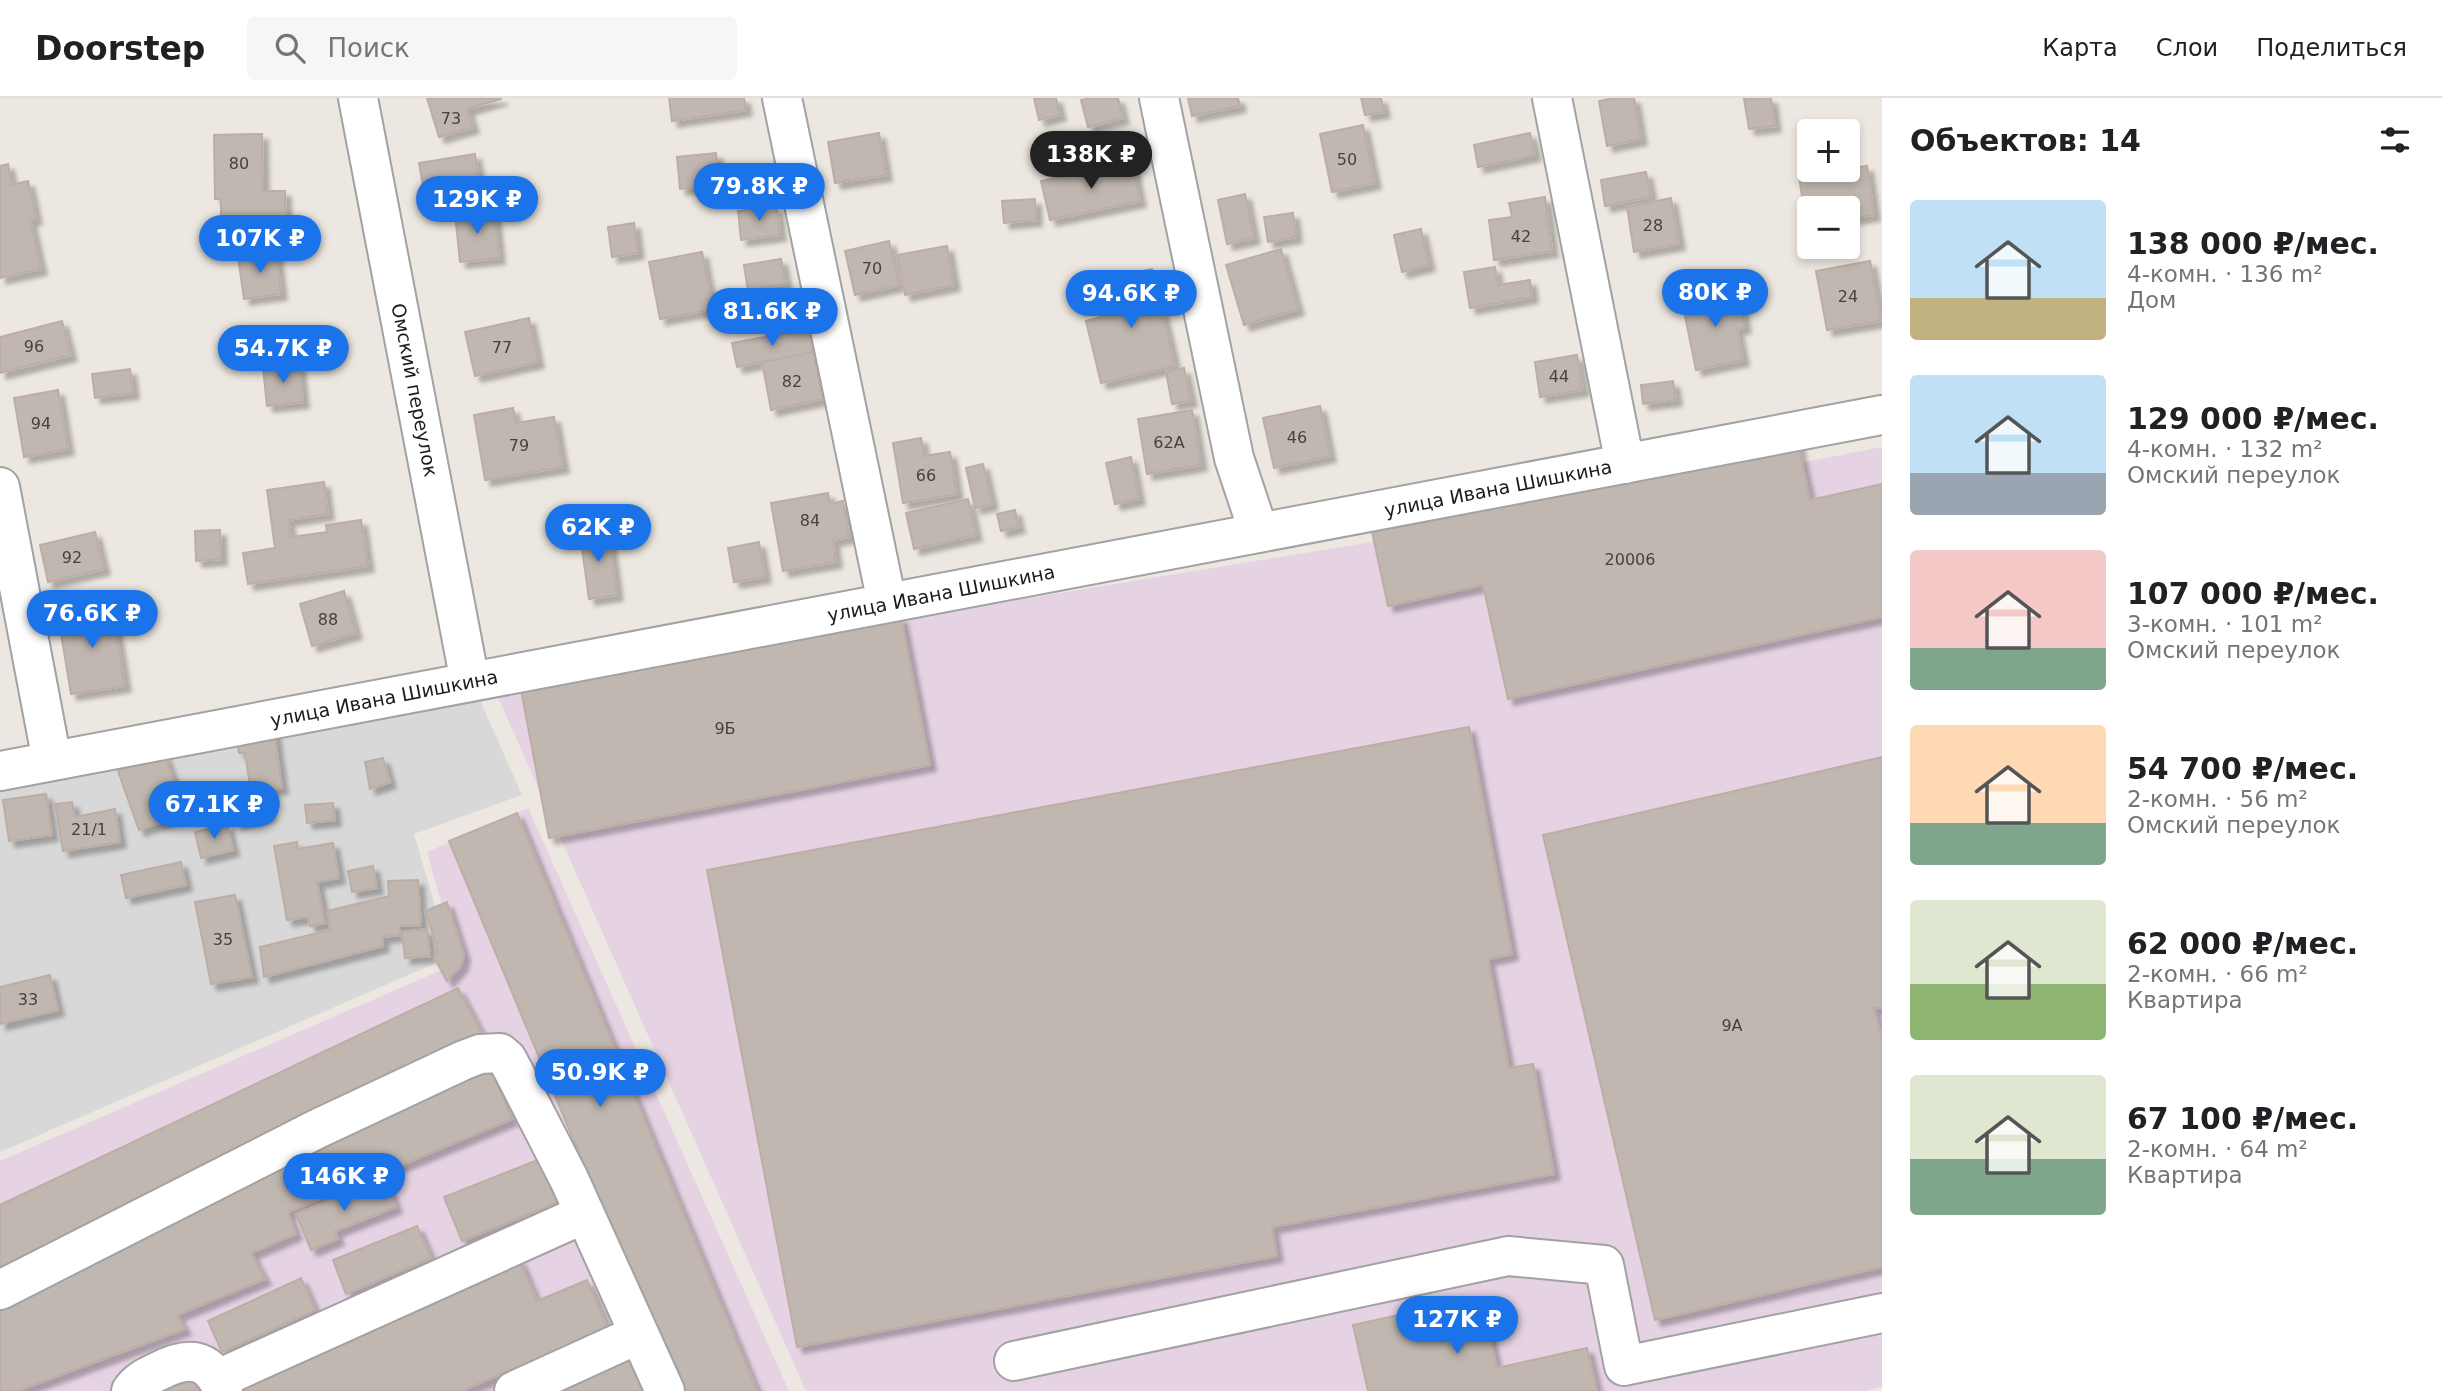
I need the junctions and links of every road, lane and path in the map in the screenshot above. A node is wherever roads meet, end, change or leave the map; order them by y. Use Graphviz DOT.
graph roads {
  1 [pos="358,98"];
  2 [pos="782,98"];
  3 [pos="1159,98"];
  4 [pos="1552,98"];
  5 [pos="1882,415"];
  6 [pos="1626,464"];
  7 [pos="0,487"];
  8 [pos="1259,533"];
  9 [pos="887,603"];
  10 [pos="470,682"];
  11 [pos="52,761"];
  12 [pos="0,771"];
  13 [pos="584,1214"];
  14 [pos="0,1290"];
  15 [pos="1882,1312"];
  16 [pos="639,1334"];
  17 [pos="1014,1361"];
  18 [pos="220,1385"];
  19 [pos="131,1391"];
  20 [pos="514,1391"];
  21 [pos="665,1391"];
  1 -- 10 [label="street, Омский переулок"];
  2 -- 9 [label="street"];
  3 -- 8 [label="street"];
  4 -- 6 [label="street"];
  5 -- 6 [label="street, улица Ивана Шишкина"];
  6 -- 8 [label="street, улица Ивана Шишкина"];
  7 -- 11 [label="street"];
  8 -- 9 [label="street, улица Ивана Шишкина"];
  9 -- 10 [label="street, улица Ивана Шишкина"];
  10 -- 11 [label="street, улица Ивана Шишкина"];
  11 -- 12 [label="street, улица Ивана Шишкина"];
  13 -- 14 [label="street"];
  13 -- 16 [label="street"];
  13 -- 18 [label="street"];
  15 -- 17 [label="street"];
  16 -- 20 [label="street"];
  16 -- 21 [label="street"];
  18 -- 19 [label="street"];
}
